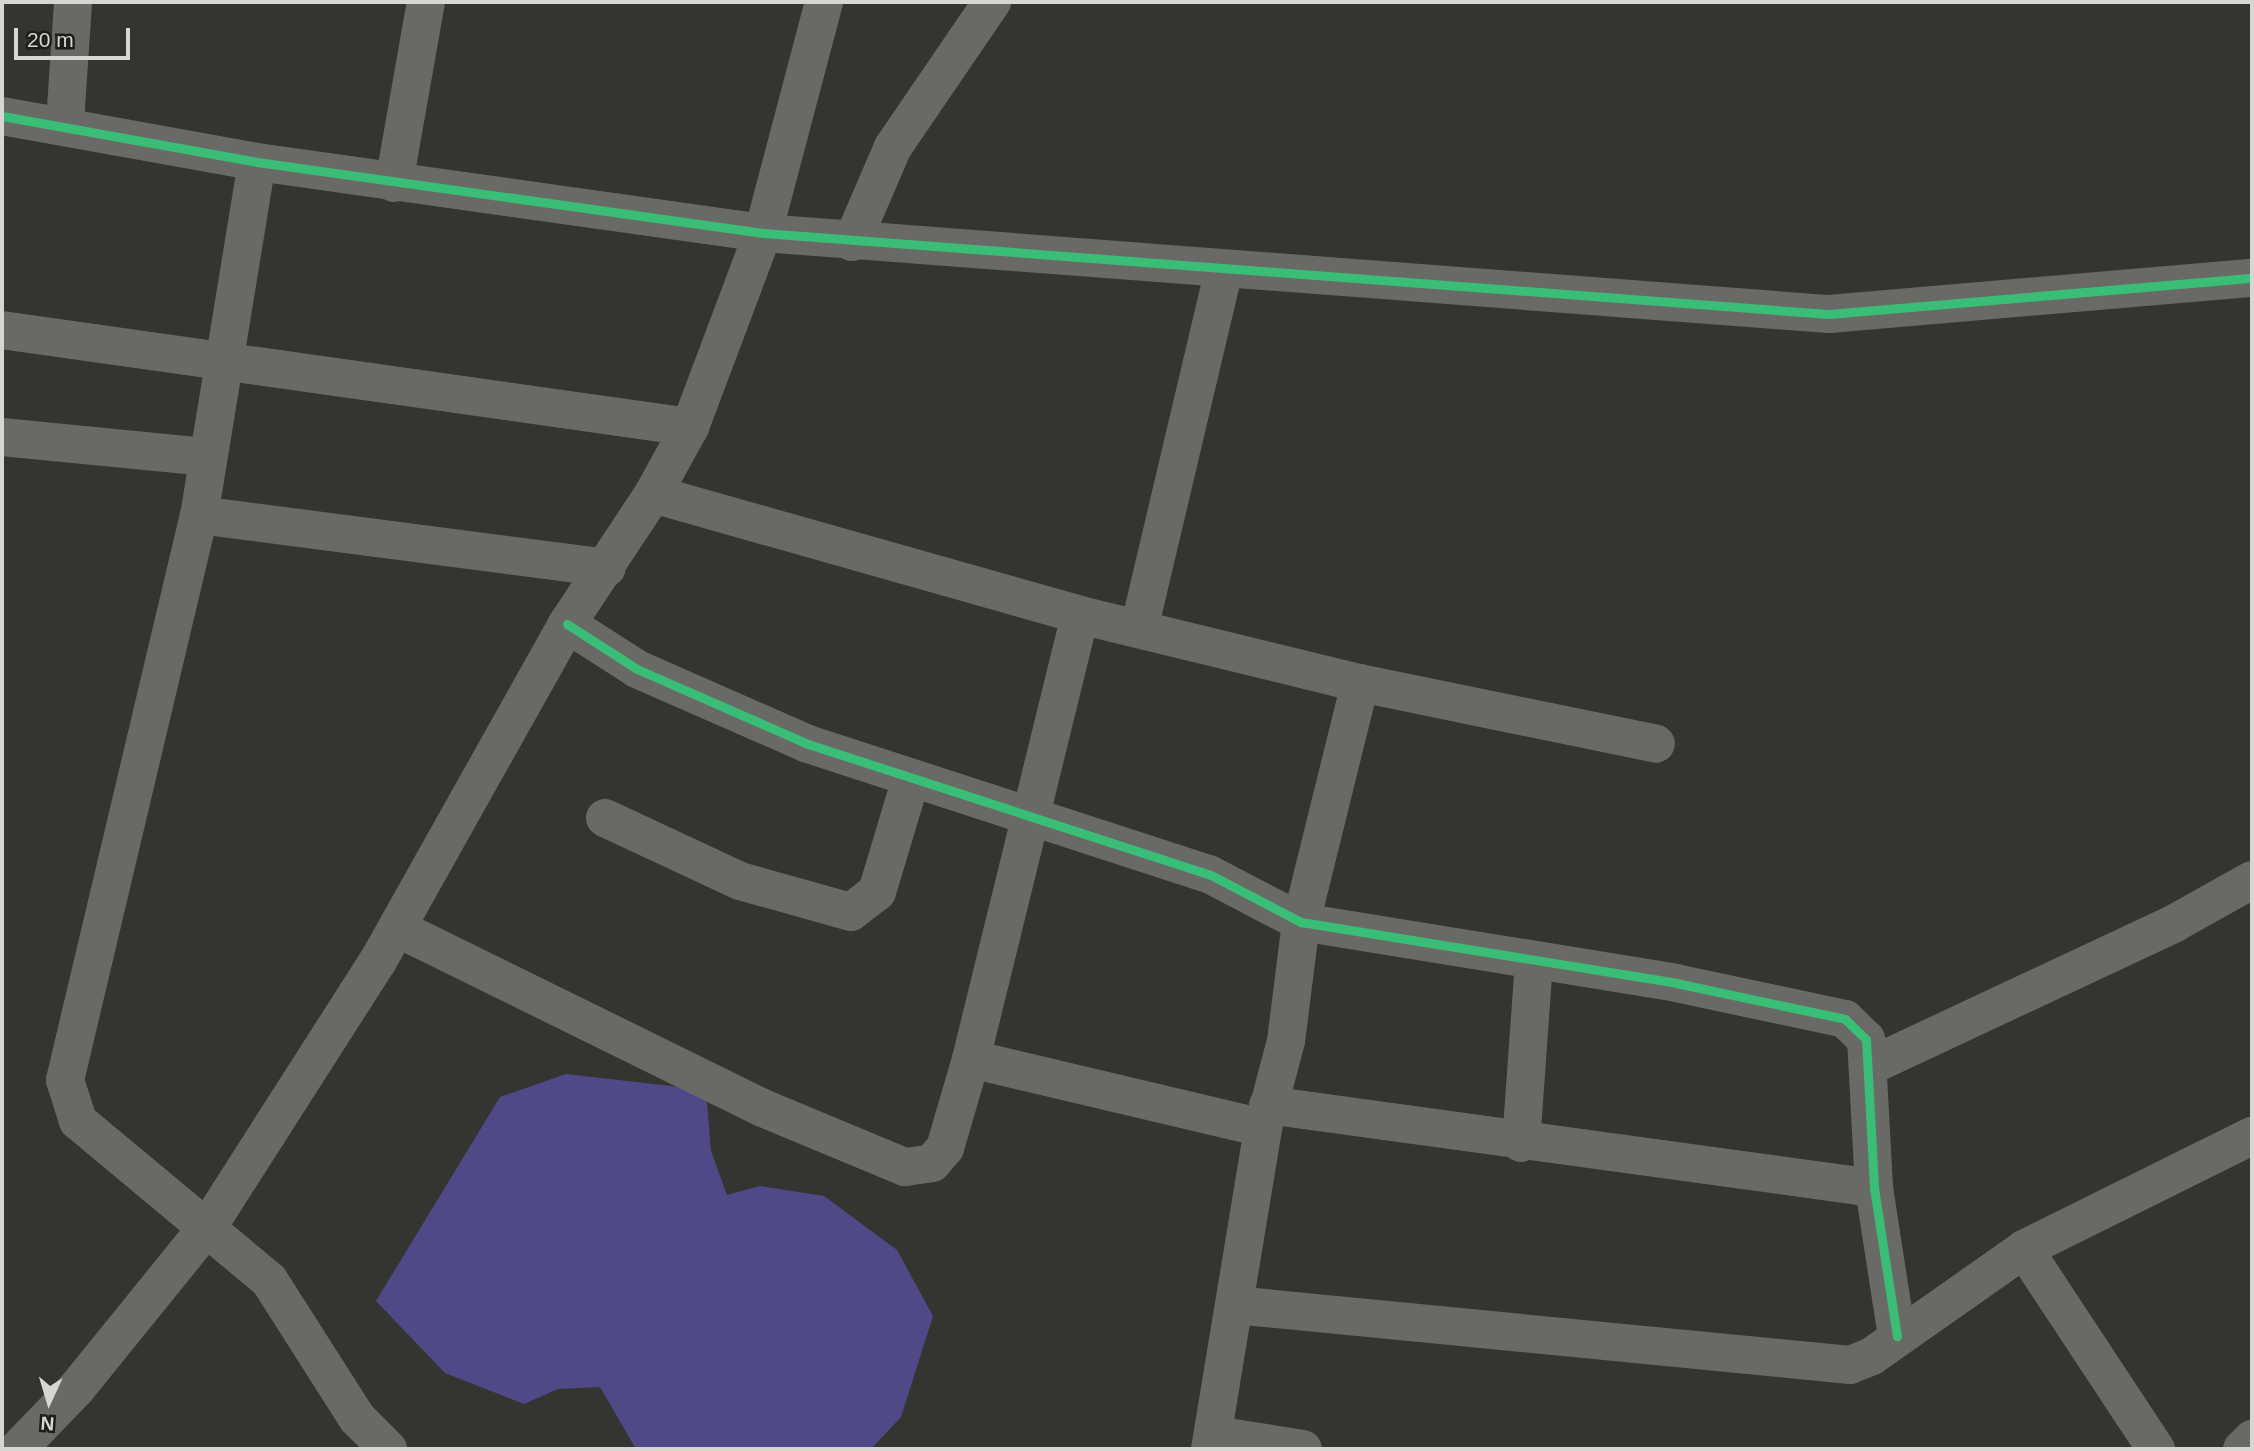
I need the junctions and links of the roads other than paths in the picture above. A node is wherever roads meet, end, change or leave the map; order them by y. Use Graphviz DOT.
graph roads {
  1 [pos="74,2"];
  2 [pos="426,2"];
  3 [pos="824,2"];
  4 [pos="992,2"];
  5 [pos="2,116"];
  6 [pos="65,123"];
  7 [pos="257,162"];
  8 [pos="394,183"];
  9 [pos="763,233"];
  10 [pos="852,242"];
  11 [pos="1224,269"];
  12 [pos="2252,278"];
  13 [pos="2,331"];
  14 [pos="222,359"];
  15 [pos="690,427"];
  16 [pos="2,437"];
  17 [pos="205,457"];
  18 [pos="653,494"];
  19 [pos="199,515"];
  20 [pos="607,568"];
  21 [pos="1080,615"];
  22 [pos="567,624"];
  23 [pos="1139,629"];
  24 [pos="1360,683"];
  25 [pos="1656,744"];
  26 [pos="911,779"];
  27 [pos="1036,813"];
  28 [pos="605,818"];
  29 [pos="2252,880"];
  30 [pos="1301,922"];
  31 [pos="397,928"];
  32 [pos="1534,960"];
  33 [pos="971,1059"];
  34 [pos="1868,1067"];
  35 [pos="1265,1116"];
  36 [pos="2252,1136"];
  37 [pos="1521,1143"];
  38 [pos="1874,1188"];
  39 [pos="209,1225"];
  40 [pos="2024,1249"];
  41 [pos="1234,1306"];
  42 [pos="1897,1336"];
  43 [pos="2252,1439"];
  44 [pos="1212,1442"];
  45 [pos="18,1449"];
  46 [pos="388,1449"];
  47 [pos="1303,1449"];
  48 [pos="2156,1449"];
  49 [pos="2242,1449"];
  1 -- 6 [label="street"];
  2 -- 8 [label="street"];
  3 -- 9 [label="street"];
  4 -- 10 [label="street"];
  5 -- 6 [label="street"];
  6 -- 7 [label="street"];
  7 -- 8 [label="street"];
  7 -- 14 [label="street"];
  8 -- 9 [label="street"];
  9 -- 10 [label="street"];
  9 -- 15 [label="street"];
  10 -- 11 [label="street"];
  11 -- 12 [label="street"];
  11 -- 23 [label="street"];
  13 -- 14 [label="street"];
  14 -- 15 [label="street"];
  14 -- 17 [label="street"];
  15 -- 18 [label="street"];
  16 -- 17 [label="street"];
  17 -- 19 [label="street"];
  18 -- 20 [label="street"];
  18 -- 21 [label="street"];
  19 -- 20 [label="street"];
  19 -- 39 [label="street"];
  20 -- 22 [label="street"];
  21 -- 23 [label="street"];
  21 -- 27 [label="street"];
  22 -- 26 [label="street"];
  22 -- 31 [label="street"];
  23 -- 24 [label="street"];
  24 -- 25 [label="street"];
  24 -- 30 [label="street"];
  26 -- 27 [label="street"];
  26 -- 28 [label="street"];
  27 -- 30 [label="street"];
  27 -- 33 [label="street"];
  29 -- 34 [label="street"];
  30 -- 32 [label="street"];
  30 -- 35 [label="street"];
  31 -- 33 [label="street"];
  31 -- 39 [label="street"];
  32 -- 34 [label="street"];
  32 -- 37 [label="street"];
  33 -- 35 [label="street"];
  34 -- 38 [label="street"];
  35 -- 37 [label="street"];
  35 -- 41 [label="street"];
  36 -- 40 [label="street"];
  37 -- 38 [label="street"];
  38 -- 42 [label="street"];
  39 -- 45 [label="street"];
  39 -- 46 [label="street"];
  40 -- 42 [label="street"];
  40 -- 48 [label="street"];
  41 -- 42 [label="street"];
  41 -- 44 [label="street"];
  43 -- 49 [label="street"];
  44 -- 47 [label="street"];
}
